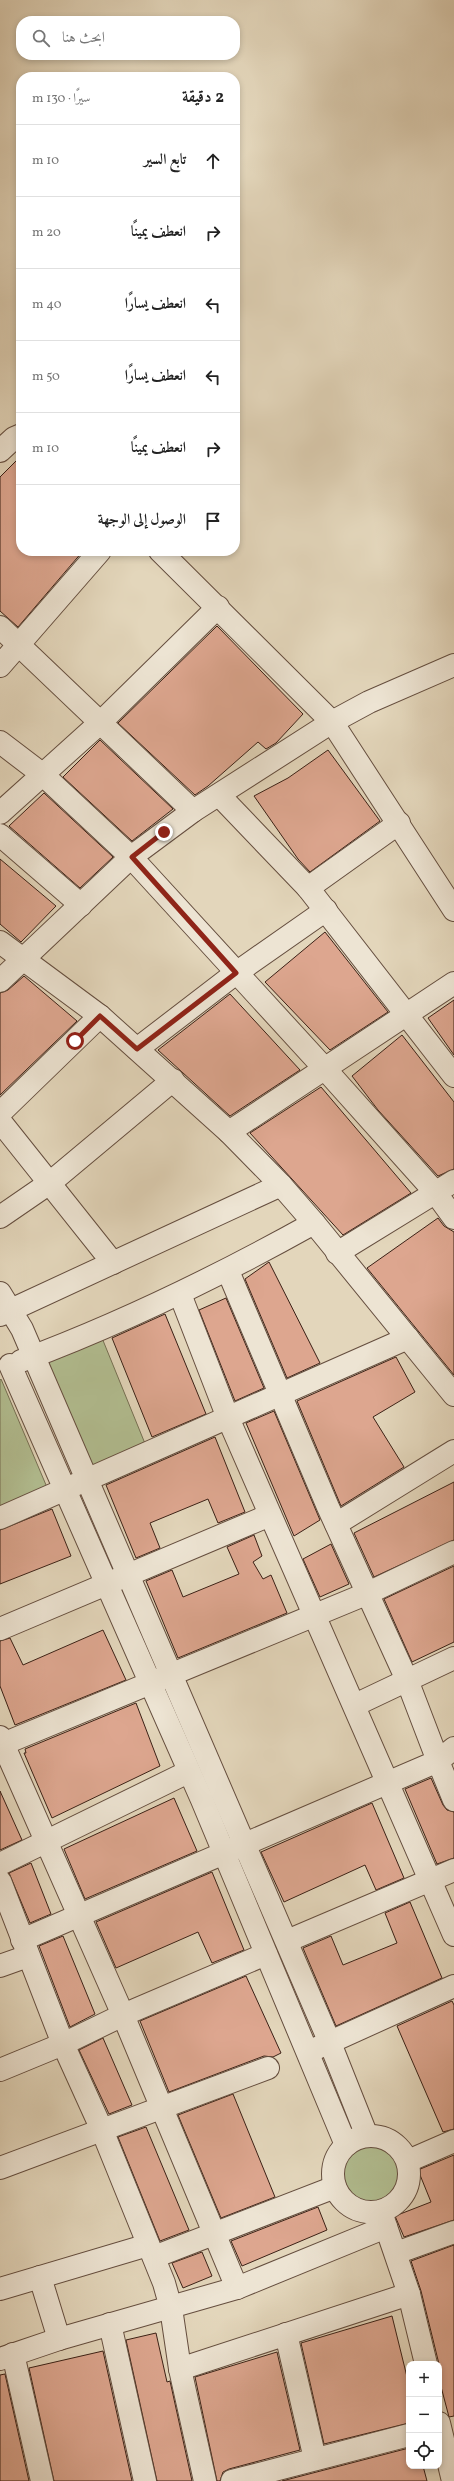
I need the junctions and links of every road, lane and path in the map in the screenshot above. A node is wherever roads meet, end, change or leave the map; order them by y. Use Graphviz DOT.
graph roads {
  1 [pos="16,437"];
  2 [pos="0,451"];
  3 [pos="96,556"];
  4 [pos="165,556"];
  5 [pos="218,607"];
  6 [pos="0,627"];
  7 [pos="20,645"];
  8 [pos="454,665"];
  9 [pos="0,666"];
  10 [pos="101,722"];
  11 [pos="332,722"];
  12 [pos="0,742"];
  13 [pos="42,774"];
  14 [pos="219,795"];
  15 [pos="193,810"];
  16 [pos="0,813"];
  17 [pos="399,823"];
  18 [pos="0,835"];
  19 [pos="132,857"];
  20 [pos="308,888"];
  21 [pos="81,905"];
  22 [pos="326,910"];
  23 [pos="454,910"];
  24 [pos="0,942"];
  25 [pos="22,959"];
  26 [pos="236,973"];
  27 [pos="0,981"];
  28 [pos="454,983"];
  29 [pos="407,1015"];
  30 [pos="100,1016"];
  31 [pos="137,1049"];
  32 [pos="324,1069"];
  33 [pos="454,1076"];
  34 [pos="173,1080"];
  35 [pos="0,1113"];
  36 [pos="0,1121"];
  37 [pos="229,1132"];
  38 [pos="454,1181"];
  39 [pos="50,1182"];
  40 [pos="281,1185"];
  41 [pos="435,1192"];
  42 [pos="0,1217"];
  43 [pos="454,1218"];
  44 [pos="314,1223"];
  45 [pos="337,1253"];
  46 [pos="113,1263"];
  47 [pos="228,1271"];
  48 [pos="180,1294"];
  49 [pos="4,1306"];
  50 [pos="408,1338"];
  51 [pos="34,1356"];
  52 [pos="5,1368"];
  53 [pos="454,1394"];
  54 [pos="280,1395"];
  55 [pos="228,1418"];
  56 [pos="454,1451"];
  57 [pos="88,1480"];
  58 [pos="64,1490"];
  59 [pos="270,1515"];
  60 [pos="0,1518"];
  61 [pos="336,1524"];
  62 [pos="454,1552"];
  63 [pos="129,1574"];
  64 [pos="107,1584"];
  65 [pos="366,1594"];
  66 [pos="314,1615"];
  67 [pos="0,1629"];
  68 [pos="454,1658"];
  69 [pos="172,1675"];
  70 [pos="407,1680"];
  71 [pos="150,1683"];
  72 [pos="354,1705"];
  73 [pos="1,1741"];
  74 [pos="446,1755"];
  75 [pos="188,1772"];
  76 [pos="387,1784"];
  77 [pos="454,1800"];
  78 [pos="47,1841"];
  79 [pos="245,1843"];
  80 [pos="224,1853"];
  81 [pos="0,1864"];
  82 [pos="454,1870"];
  83 [pos="0,1881"];
  84 [pos="431,1882"];
  85 [pos="78,1915"];
  86 [pos="454,1935"];
  87 [pos="287,1941"];
  88 [pos="25,1948"];
  89 [pos="266,1954"];
  90 [pos="0,1966"];
  91 [pos="454,1986"];
  92 [pos="123,2015"];
  93 [pos="330,2043"];
  94 [pos="63,2044"];
  95 [pos="307,2052"];
  96 [pos="268,2068"];
  97 [pos="0,2070"];
  98 [pos="162,2107"];
  99 [pos="102,2130"];
  100 [pos="368,2136"];
  101 [pos="454,2141"];
  102 [pos="346,2145"];
  103 [pos="408,2161"];
  104 [pos="0,2168"];
  105 [pos="335,2187"];
  106 [pos="384,2219"];
  107 [pos="454,2232"];
  108 [pos="214,2233"];
  109 [pos="151,2251"];
  110 [pos="396,2253"];
  111 [pos="40,2277"];
  112 [pos="236,2288"];
  113 [pos="0,2289"];
  114 [pos="408,2294"];
  115 [pos="171,2308"];
  116 [pos="110,2324"];
  117 [pos="286,2334"];
  118 [pos="59,2338"];
  119 [pos="6,2357"];
  120 [pos="425,2361"];
  121 [pos="180,2369"];
  122 [pos="443,2425"];
  123 [pos="406,2436"];
  124 [pos="315,2459"];
  125 [pos="42,2481"];
  126 [pos="145,2481"];
  127 [pos="205,2481"];
  128 [pos="232,2481"];
  129 [pos="453,2481"];
  1 -- 2 [label="street"];
  3 -- 7 [label="street"];
  4 -- 5 [label="street"];
  5 -- 10 [label="street"];
  5 -- 11 [label="street"];
  6 -- 7 [label="street"];
  7 -- 9 [label="street"];
  7 -- 10 [label="street"];
  8 -- 11 [label="street"];
  10 -- 13 [label="street"];
  10 -- 15 [label="street"];
  11 -- 14 [label="street"];
  11 -- 17 [label="street"];
  12 -- 13 [label="street"];
  13 -- 16 [label="street"];
  13 -- 19 [label="street"];
  14 -- 15 [label="street"];
  14 -- 20 [label="street"];
  15 -- 19 [label="street"];
  17 -- 20 [label="street"];
  17 -- 23 [label="street"];
  18 -- 21 [label="street"];
  19 -- 21 [label="street"];
  19 -- 26 [label="street"];
  20 -- 22 [label="street"];
  21 -- 25 [label="street"];
  22 -- 26 [label="street"];
  22 -- 29 [label="street"];
  24 -- 25 [label="street"];
  25 -- 27 [label="street"];
  25 -- 30 [label="street"];
  26 -- 31 [label="street"];
  26 -- 32 [label="street"];
  28 -- 29 [label="street"];
  29 -- 32 [label="street"];
  29 -- 33 [label="street"];
  30 -- 31 [label="street"];
  30 -- 35 [label="street"];
  31 -- 34 [label="street"];
  32 -- 37 [label="street"];
  32 -- 41 [label="street"];
  34 -- 37 [label="street"];
  34 -- 39 [label="street"];
  36 -- 39 [label="street"];
  37 -- 40 [label="street"];
  38 -- 41 [label="street"];
  39 -- 42 [label="street"];
  39 -- 46 [label="street"];
  40 -- 44 [label="street"];
  40 -- 46 [label="street"];
  41 -- 43 [label="street"];
  41 -- 45 [label="street"];
  44 -- 45 [label="street"];
  44 -- 47 [label="street"];
  45 -- 50 [label="street"];
  46 -- 49 [label="street"];
  47 -- 48 [label="street"];
  47 -- 54 [label="street"];
  48 -- 51 [label="street"];
  48 -- 55 [label="street"];
  49 -- 51 [label="street"];
  50 -- 53 [label="street"];
  50 -- 54 [label="street"];
  51 -- 52 [label="street"];
  51 -- 57 [label="street"];
  52 -- 58 [label="street"];
  54 -- 55 [label="street"];
  54 -- 61 [label="street"];
  55 -- 57 [label="street"];
  55 -- 59 [label="street"];
  56 -- 61 [label="street"];
  57 -- 58 [label="street"];
  57 -- 63 [label="street"];
  58 -- 60 [label="street"];
  58 -- 64 [label="street"];
  59 -- 63 [label="street"];
  59 -- 66 [label="street"];
  61 -- 65 [label="street"];
  62 -- 65 [label="street"];
  63 -- 64 [label="street"];
  63 -- 69 [label="street"];
  64 -- 67 [label="street"];
  64 -- 71 [label="street"];
  65 -- 66 [label="street"];
  65 -- 70 [label="street"];
  66 -- 69 [label="street"];
  66 -- 72 [label="street"];
  68 -- 70 [label="street"];
  69 -- 71 [label="street"];
  69 -- 79 [label="street"];
  70 -- 72 [label="street"];
  70 -- 74 [label="street"];
  71 -- 73 [label="street"];
  71 -- 75 [label="street"];
  72 -- 76 [label="street"];
  73 -- 78 [label="street"];
  74 -- 76 [label="street"];
  74 -- 77 [label="street"];
  75 -- 78 [label="street"];
  75 -- 80 [label="street"];
  76 -- 79 [label="street"];
  76 -- 84 [label="street"];
  78 -- 81 [label="street"];
  78 -- 85 [label="street"];
  79 -- 80 [label="street"];
  79 -- 87 [label="street"];
  80 -- 85 [label="street"];
  80 -- 89 [label="street"];
  82 -- 84 [label="street"];
  83 -- 88 [label="street"];
  84 -- 86 [label="street"];
  84 -- 87 [label="street"];
  85 -- 88 [label="street"];
  85 -- 92 [label="street"];
  87 -- 93 [label="street"];
  88 -- 90 [label="street"];
  88 -- 94 [label="street"];
  89 -- 92 [label="street"];
  89 -- 95 [label="street"];
  91 -- 93 [label="street"];
  92 -- 94 [label="street"];
  92 -- 98 [label="street"];
  93 -- 95 [label="street"];
  93 -- 100 [label="street"];
  94 -- 97 [label="street"];
  94 -- 99 [label="street"];
  95 -- 102 [label="street"];
  96 -- 98 [label="street"];
  98 -- 99 [label="street"];
  98 -- 108 [label="street"];
  99 -- 104 [label="street"];
  99 -- 109 [label="street"];
  100 -- 102 [label="street"];
  100 -- 103 [label="street"];
  101 -- 103 [label="street"];
  102 -- 105 [label="street"];
  103 -- 106 [label="street"];
  105 -- 106 [label="street"];
  105 -- 108 [label="street"];
  106 -- 110 [label="street"];
  106 -- 112 [label="street"];
  107 -- 110 [label="street"];
  108 -- 109 [label="street"];
  108 -- 112 [label="street"];
  109 -- 111 [label="street"];
  109 -- 115 [label="street"];
  110 -- 114 [label="street"];
  111 -- 113 [label="street"];
  111 -- 118 [label="street"];
  112 -- 115 [label="street"];
  114 -- 117 [label="street"];
  114 -- 120 [label="street"];
  115 -- 116 [label="street"];
  115 -- 121 [label="street"];
  116 -- 118 [label="street"];
  116 -- 126 [label="street"];
  117 -- 121 [label="street"];
  117 -- 124 [label="street"];
  118 -- 119 [label="street"];
  119 -- 125 [label="street"];
  121 -- 127 [label="street"];
  122 -- 129 [label="street"];
  123 -- 124 [label="street"];
  124 -- 128 [label="street"];
}
